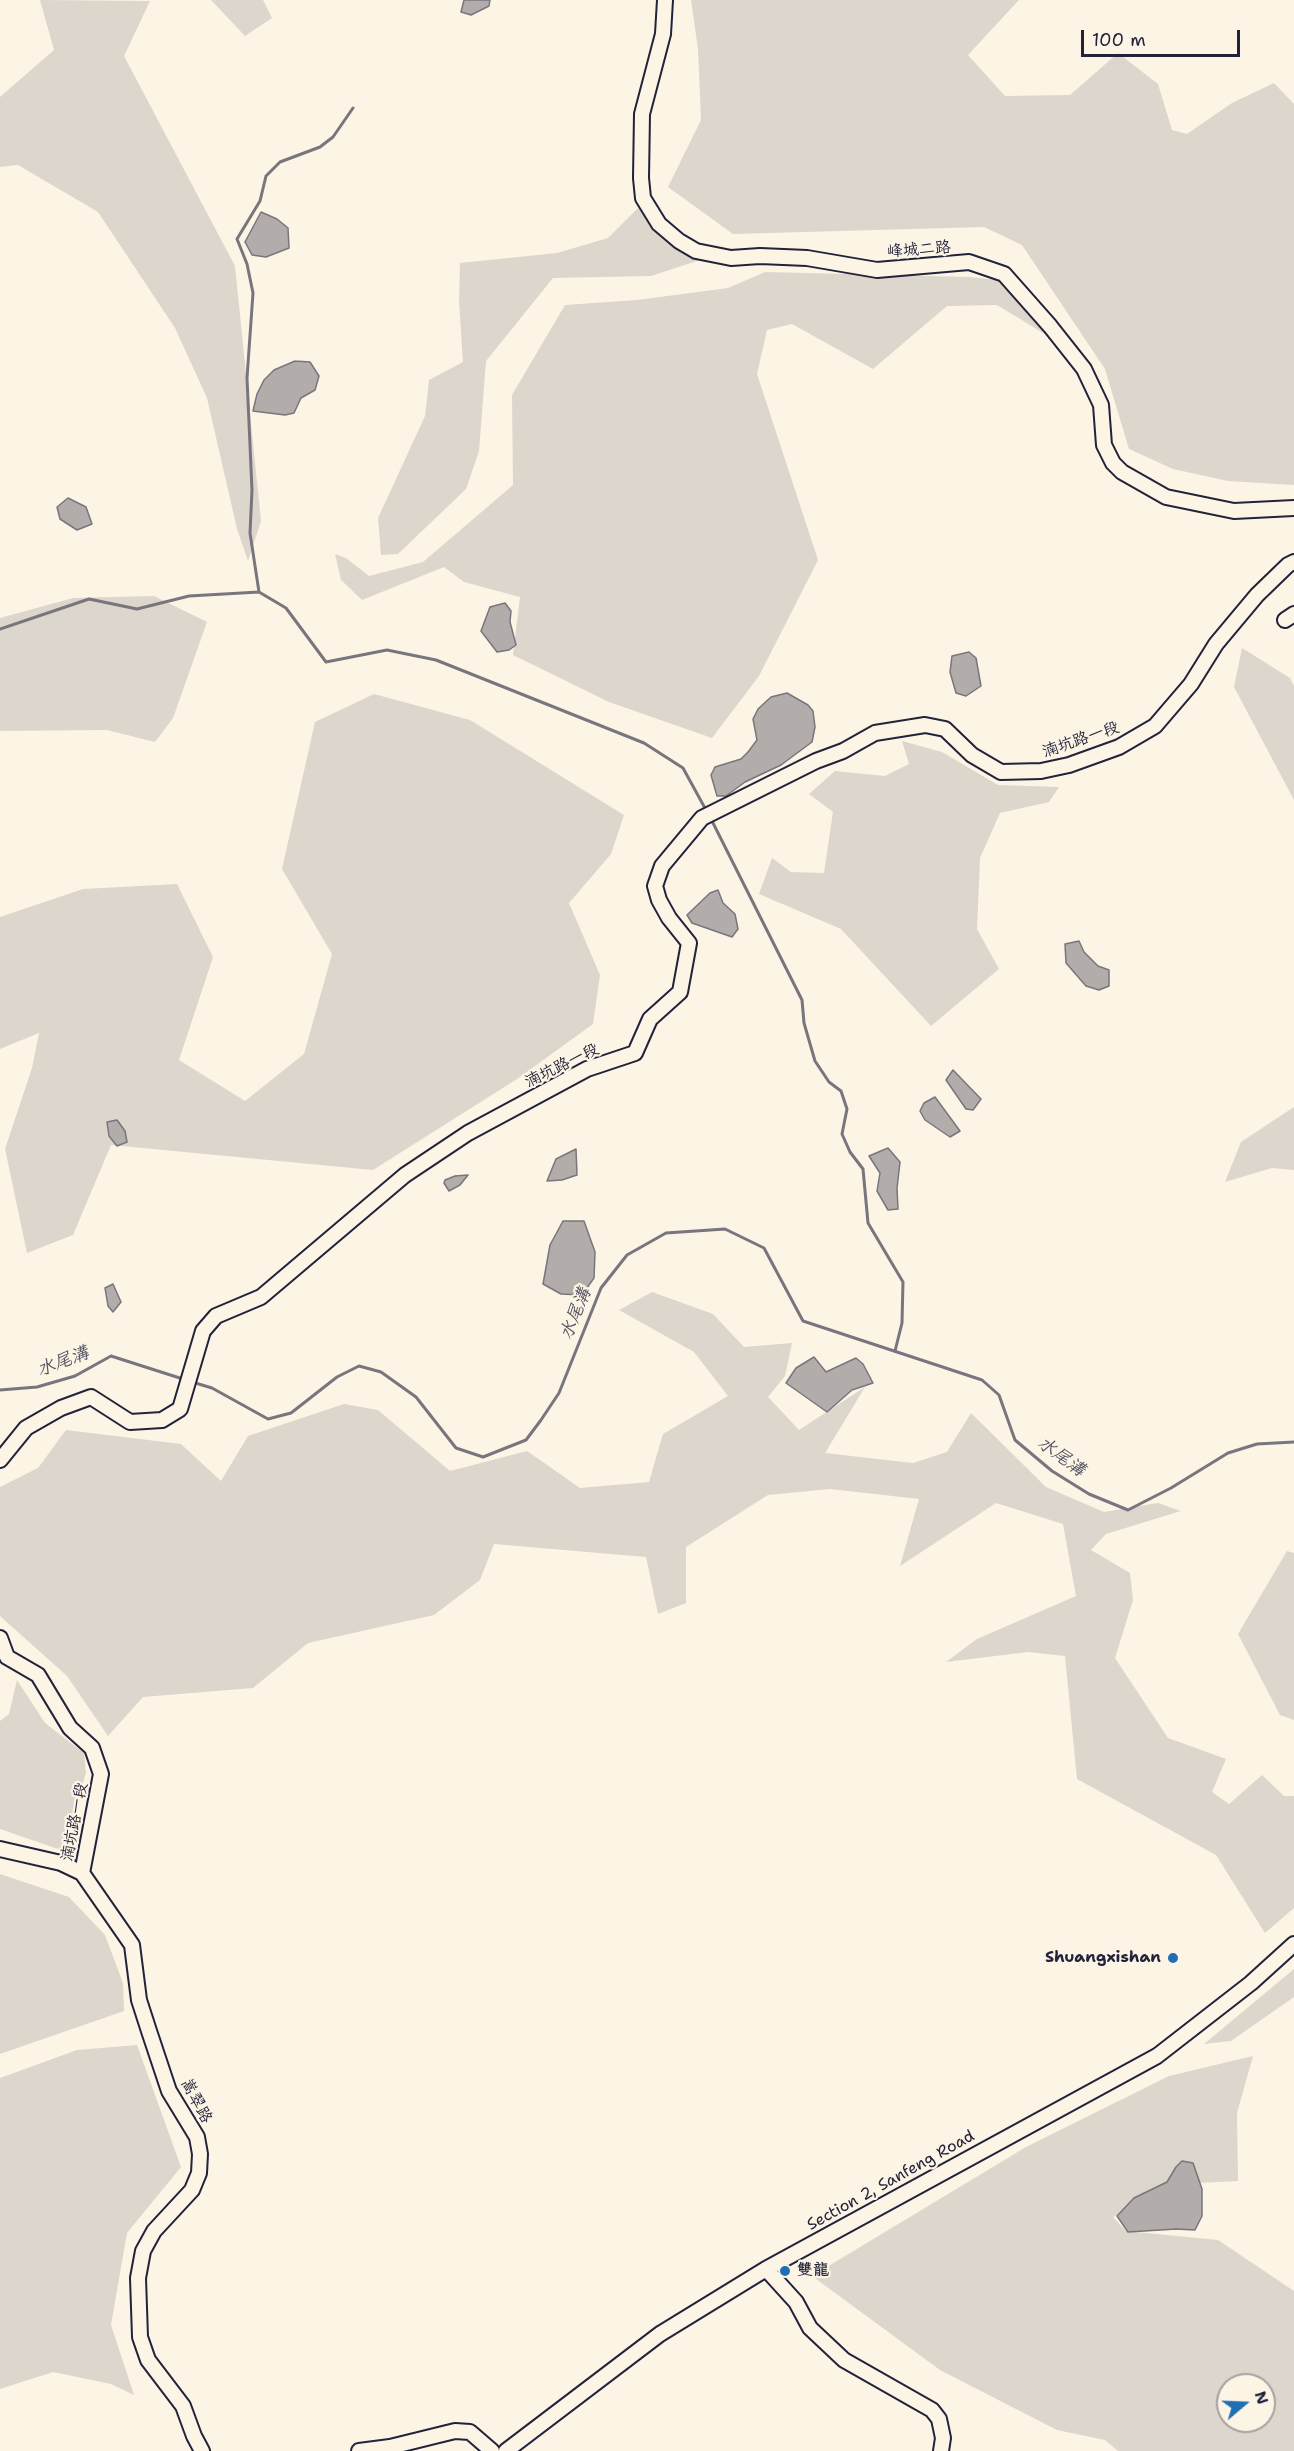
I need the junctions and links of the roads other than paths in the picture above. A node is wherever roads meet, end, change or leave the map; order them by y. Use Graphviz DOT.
graph roads {
  1 [pos="665,0"];
  2 [pos="1294,508"];
  3 [pos="1294,562"];
  4 [pos="0,1460"];
  5 [pos="0,1638"];
  6 [pos="0,1849"];
  7 [pos="82,1873"];
  8 [pos="1294,1944"];
  9 [pos="765,2269"];
  10 [pos="202,2451"];
  11 [pos="359,2451"];
  12 [pos="492,2451"];
  13 [pos="506,2451"];
  14 [pos="941,2451"];
  1 -- 2 [label="street, 峰城二路"];
  3 -- 4 [label="street, 湳坑路一段"];
  5 -- 7 [label="street, 湳坑路一段"];
  6 -- 7 [label="street"];
  7 -- 10 [label="street, 嵩翠路"];
  8 -- 9 [label="street, Section 2, Sanfeng Road"];
  9 -- 13 [label="street, Section 2, Sanfeng Road"];
  9 -- 14 [label="street"];
  11 -- 12 [label="street"];
}
